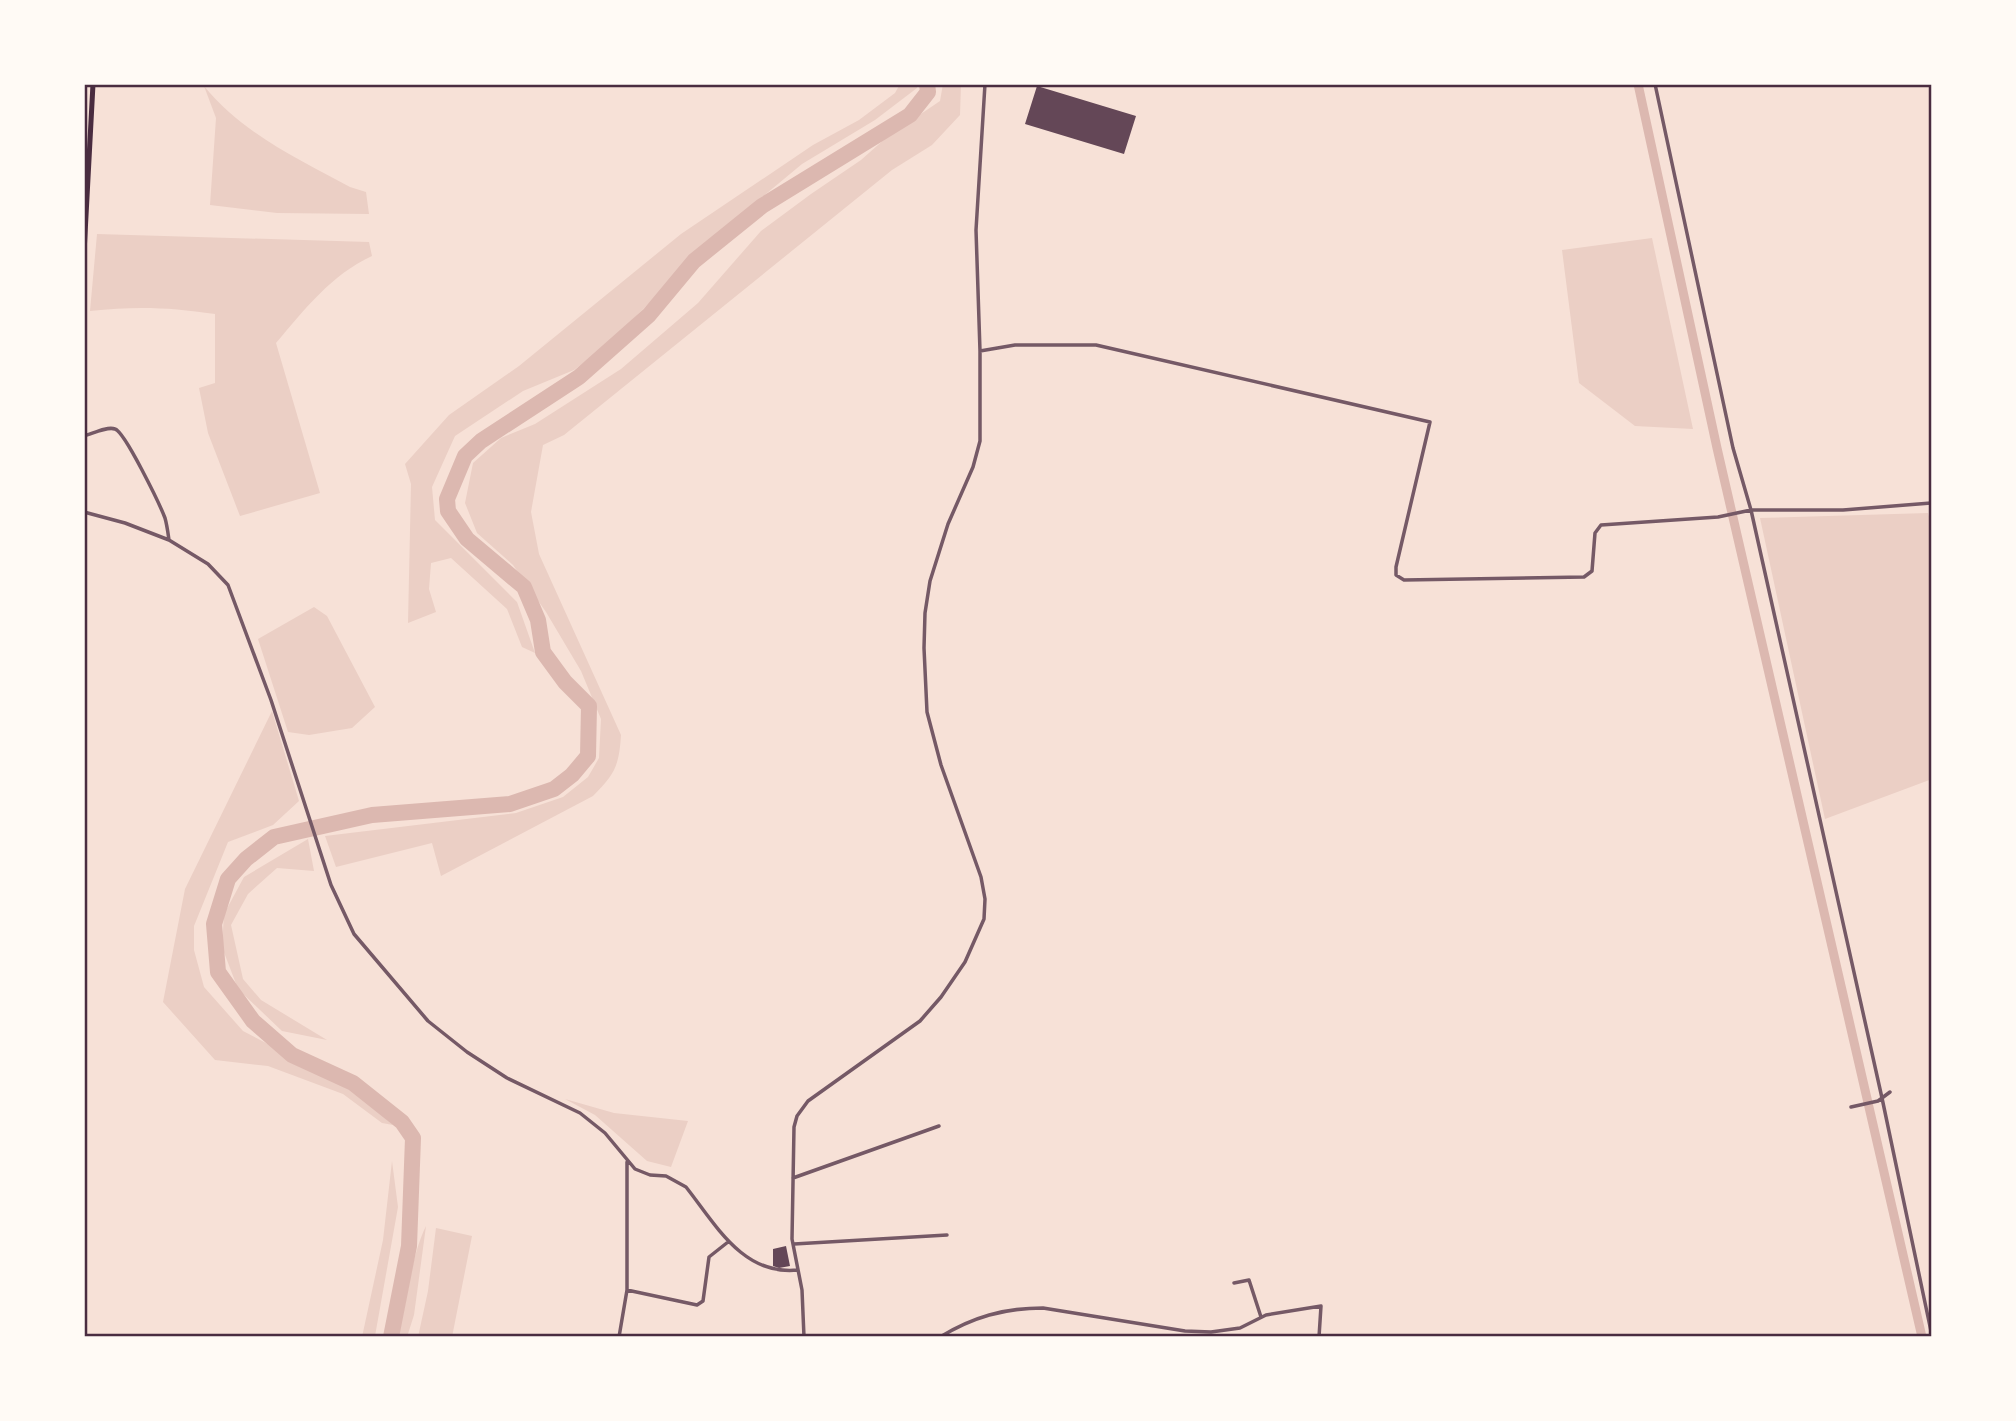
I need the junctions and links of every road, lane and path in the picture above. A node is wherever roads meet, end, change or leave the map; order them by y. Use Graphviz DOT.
graph roads {
  1 [pos="93,84"];
  2 [pos="985,84"];
  3 [pos="1655,84"];
  4 [pos="84,253"];
  5 [pos="980,351"];
  6 [pos="84,436"];
  7 [pos="1931,503"];
  8 [pos="1751,510"];
  9 [pos="84,512"];
  10 [pos="169,540"];
  11 [pos="1890,1092"];
  12 [pos="1880,1100"];
  13 [pos="1851,1107"];
  14 [pos="939,1126"];
  15 [pos="627,1162"];
  16 [pos="793,1178"];
  17 [pos="947,1235"];
  18 [pos="728,1242"];
  19 [pos="793,1244"];
  20 [pos="799,1270"];
  21 [pos="1234,1283"];
  22 [pos="627,1290"];
  23 [pos="1261,1317"];
  24 [pos="1932,1336"];
  25 [pos="619,1337"];
  26 [pos="804,1337"];
  27 [pos="940,1337"];
  28 [pos="1319,1337"];
  1 -- 4 [label="main road"];
  2 -- 5 [label="street"];
  3 -- 8 [label="street"];
  5 -- 8 [label="street"];
  5 -- 16 [label="street"];
  6 -- 10 [label="street"];
  7 -- 8 [label="street"];
  8 -- 12 [label="street"];
  9 -- 10 [label="street"];
  10 -- 15 [label="street"];
  11 -- 12 [label="street"];
  12 -- 13 [label="street"];
  12 -- 24 [label="street"];
  14 -- 16 [label="street"];
  15 -- 18 [label="street"];
  15 -- 22 [label="street"];
  16 -- 19 [label="street"];
  17 -- 19 [label="street"];
  18 -- 20 [label="street"];
  18 -- 22 [label="street"];
  19 -- 20 [label="street"];
  20 -- 26 [label="street"];
  21 -- 23 [label="street"];
  22 -- 25 [label="street"];
  23 -- 27 [label="street"];
  23 -- 28 [label="street"];
}
